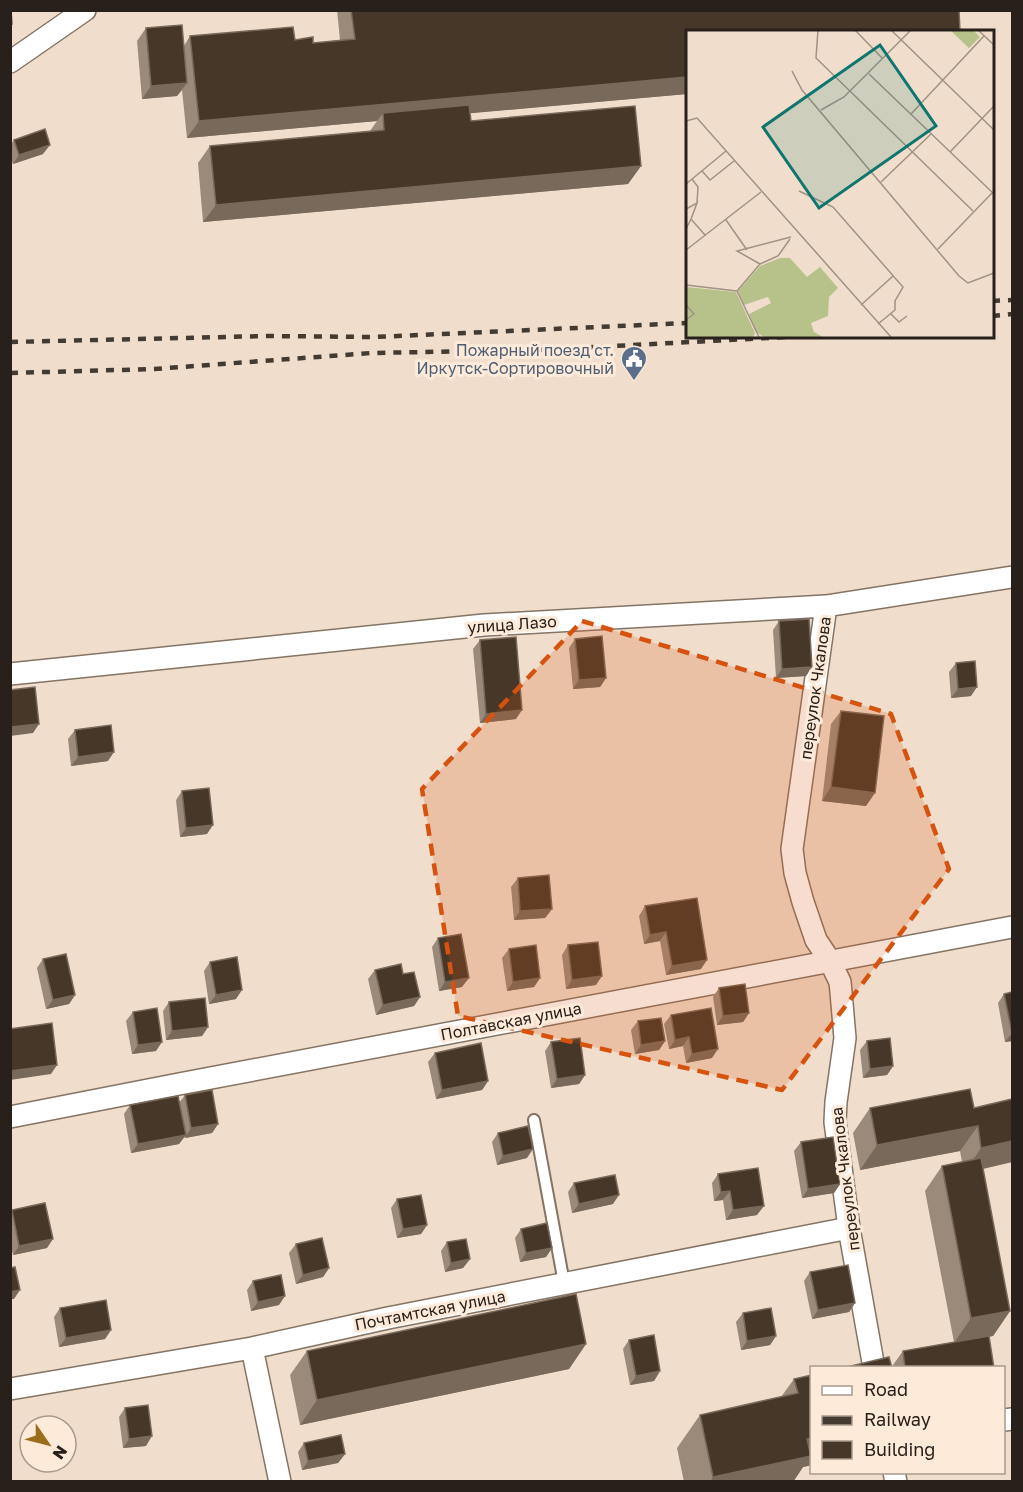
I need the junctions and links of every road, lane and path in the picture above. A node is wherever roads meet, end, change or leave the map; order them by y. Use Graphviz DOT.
graph roads {
  1 [pos="85,10"];
  2 [pos="10,62"];
  3 [pos="1012,577"];
  4 [pos="826,606"];
  5 [pos="10,674"];
  6 [pos="1012,927"];
  7 [pos="830,961"];
  8 [pos="10,1117"];
  9 [pos="534,1120"];
  10 [pos="849,1228"];
  11 [pos="564,1283"];
  12 [pos="252,1348"];
  13 [pos="874,1366"];
  14 [pos="10,1389"];
  15 [pos="280,1482"];
  1 -- 2 [label="street"];
  3 -- 4 [label="street, улица Лазо"];
  4 -- 5 [label="street, улица Лазо"];
  4 -- 7 [label="street, переулок Чкалова"];
  6 -- 7 [label="street, Полтавская улица"];
  7 -- 8 [label="street, Полтавская улица"];
  7 -- 10 [label="street, переулок Чкалова"];
  9 -- 11 [label="lane"];
  10 -- 11 [label="street, Почтамтская улица"];
  10 -- 13 [label="street, переулок Чкалова"];
  11 -- 12 [label="street, Почтамтская улица"];
  12 -- 14 [label="street, Почтамтская улица"];
  12 -- 15 [label="street"];
}
